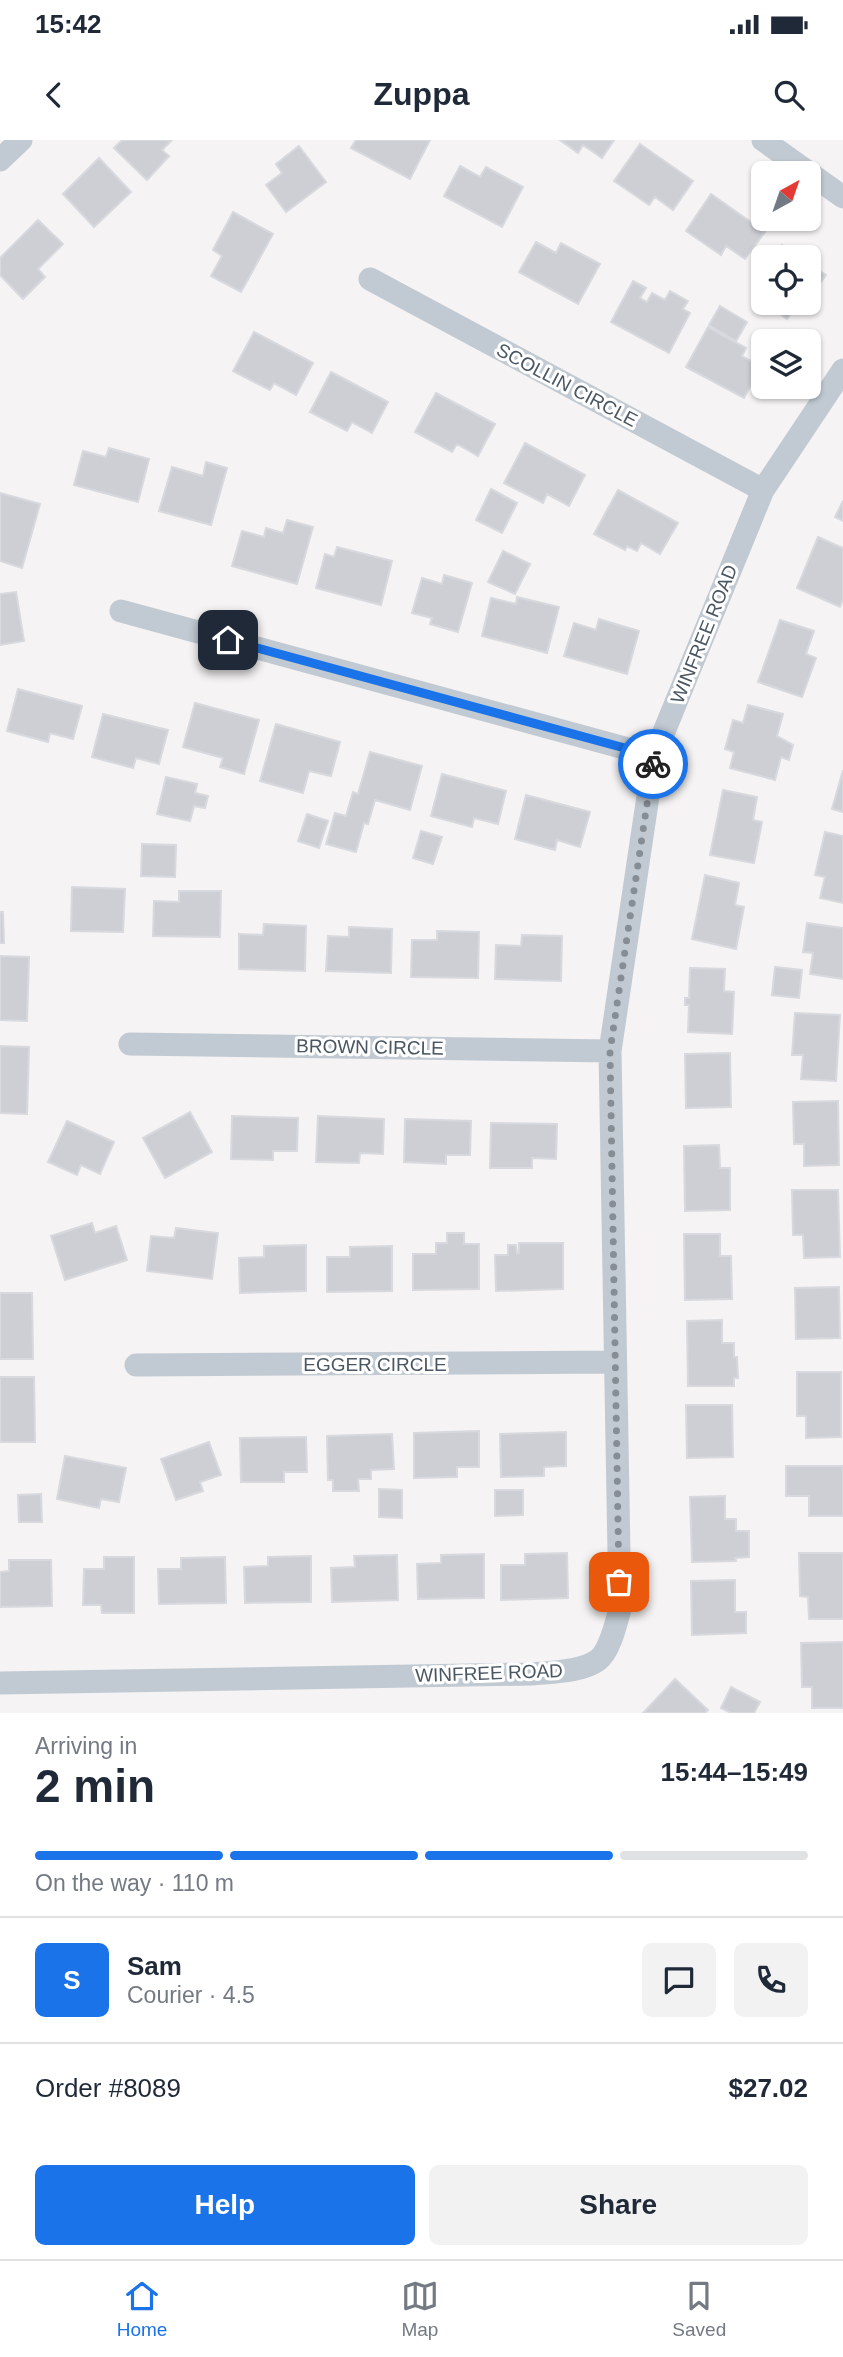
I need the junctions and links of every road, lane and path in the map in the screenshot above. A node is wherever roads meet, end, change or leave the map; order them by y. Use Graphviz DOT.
graph roads {
  1 [pos="20,140"];
  2 [pos="763,140"];
  3 [pos="0,160"];
  4 [pos="843,197"];
  5 [pos="370,279"];
  6 [pos="843,370"];
  7 [pos="763,490"];
  8 [pos="121,611"];
  9 [pos="654,756"];
  10 [pos="130,1044"];
  11 [pos="610,1051"];
  12 [pos="614,1362"];
  13 [pos="136,1365"];
  14 [pos="0,1683"];
  1 -- 3 [label="street"];
  2 -- 4 [label="street"];
  5 -- 7 [label="street, SCOLLIN CIRCLE"];
  6 -- 7 [label="street, WINFREE ROAD"];
  7 -- 9 [label="street, WINFREE ROAD"];
  8 -- 9 [label="street"];
  9 -- 11 [label="street, WINFREE ROAD"];
  10 -- 11 [label="street, BROWN CIRCLE"];
  11 -- 12 [label="street, WINFREE ROAD"];
  12 -- 13 [label="street, EGGER CIRCLE"];
  12 -- 14 [label="street, WINFREE ROAD"];
}
